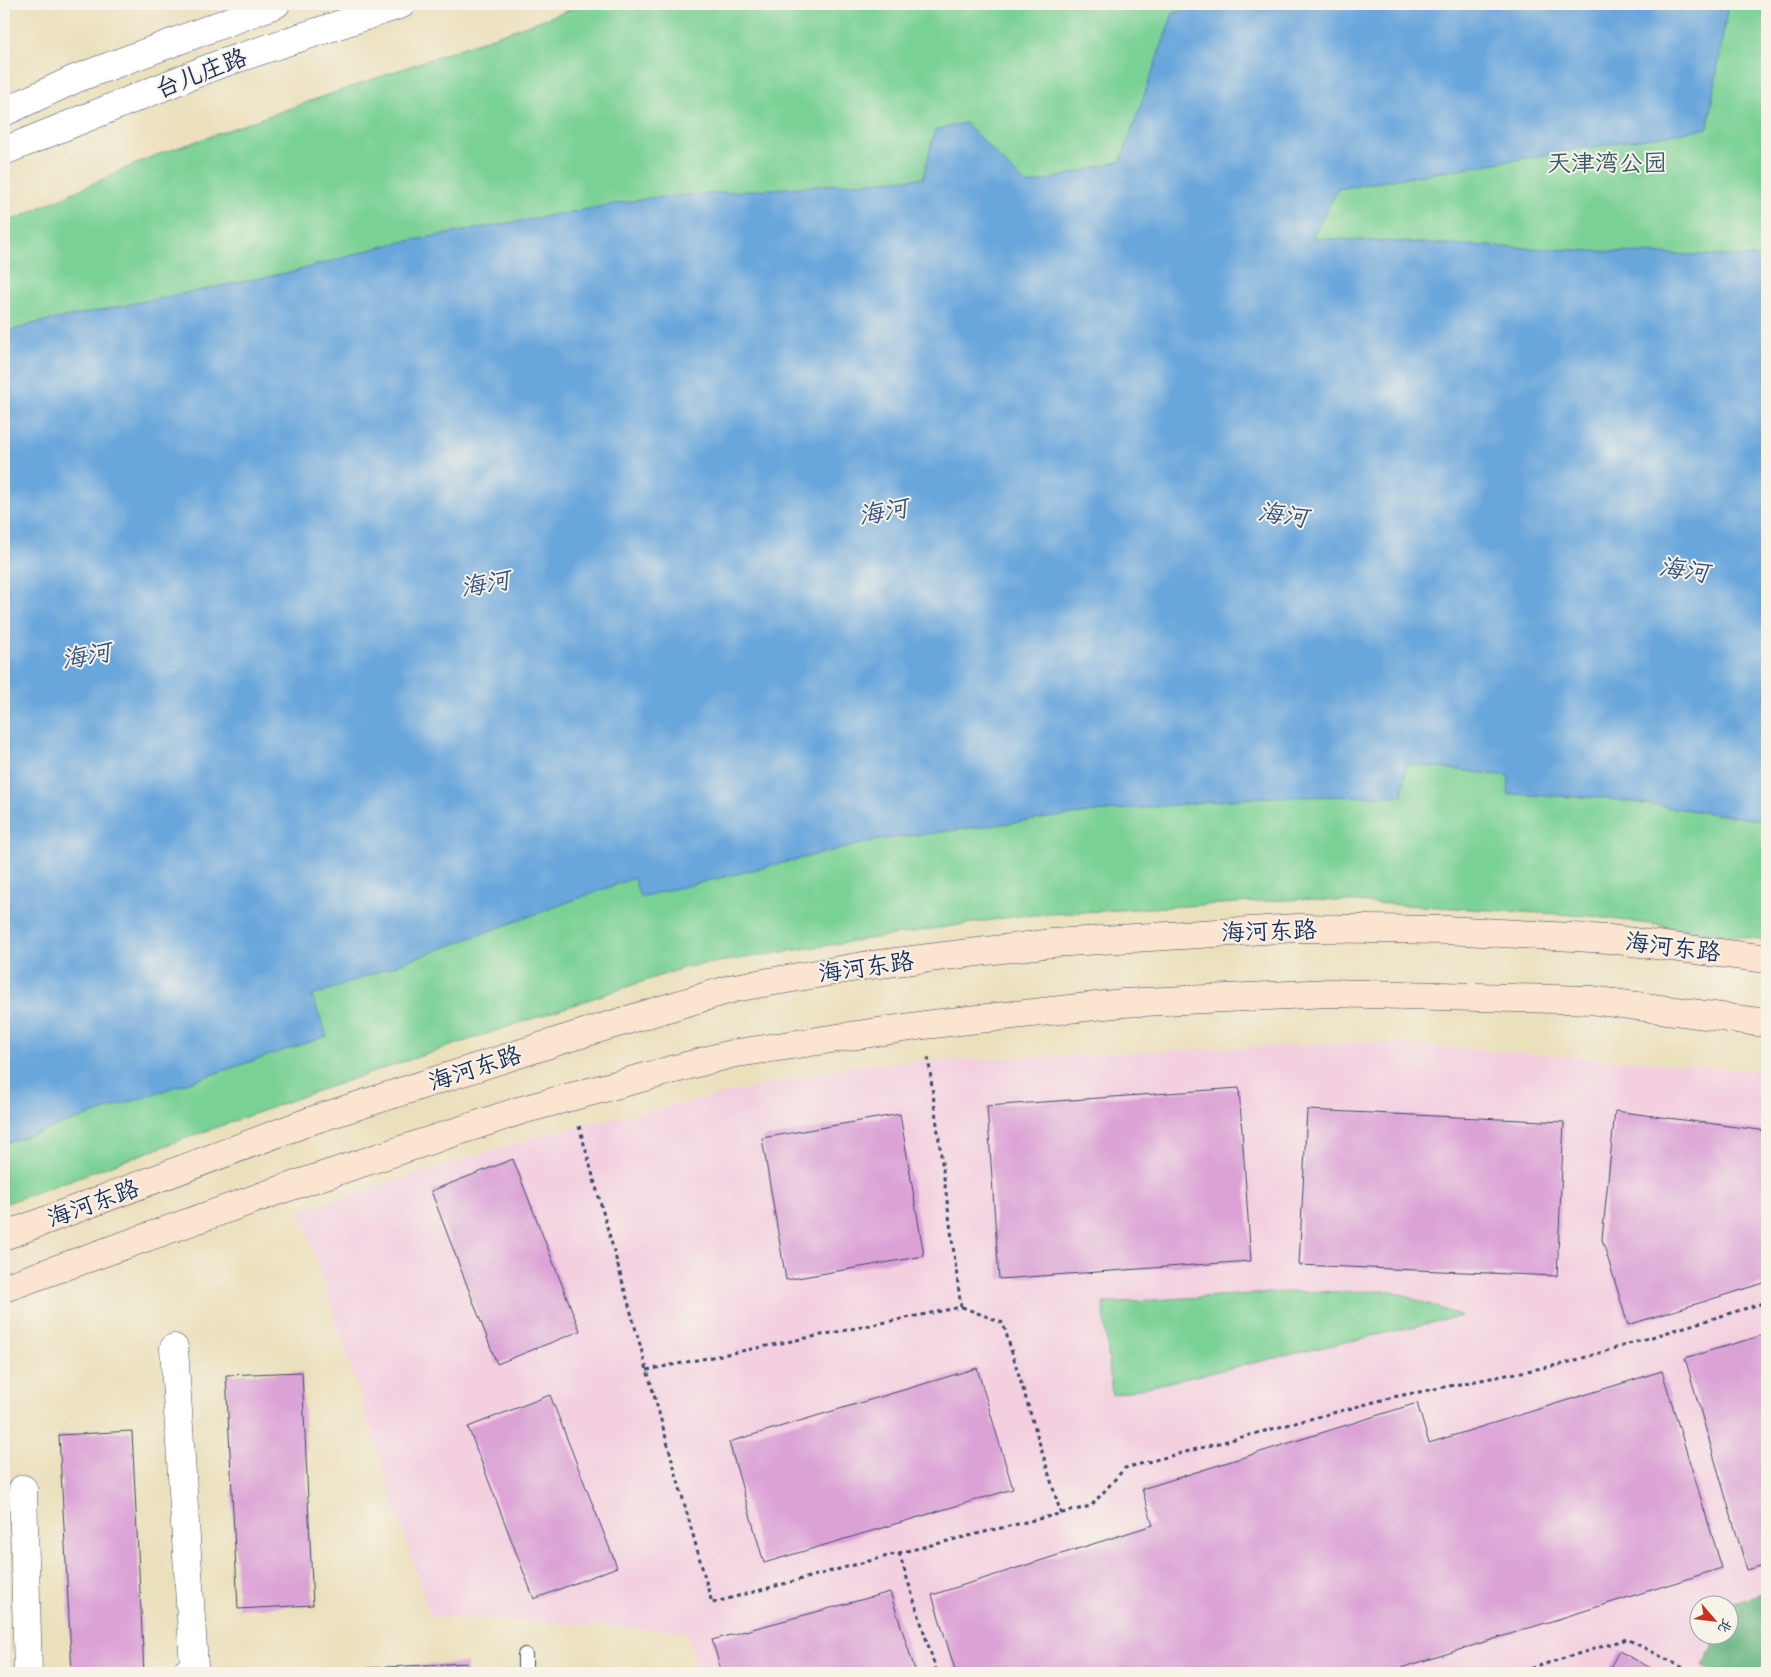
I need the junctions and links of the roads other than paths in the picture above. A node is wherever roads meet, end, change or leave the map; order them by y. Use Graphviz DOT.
graph roads {
  1 [pos="276,4"];
  2 [pos="402,4"];
  3 [pos="4,112"];
  4 [pos="4,151"];
  5 [pos="1767,959"];
  6 [pos="1767,1024"];
  7 [pos="4,1236"];
  8 [pos="4,1288"];
  9 [pos="174,1348"];
  10 [pos="23,1490"];
  11 [pos="525,1655"];
  12 [pos="28,1673"];
  13 [pos="186,1673"];
  14 [pos="525,1673"];
  1 -- 3 [label="street, 台儿庄路"];
  2 -- 4 [label="street, 台儿庄路"];
  5 -- 7 [label="main road, 海河东路"];
  6 -- 8 [label="main road, 海河东路"];
  9 -- 13 [label="street"];
  10 -- 12 [label="street"];
  11 -- 14 [label="lane"];
}
